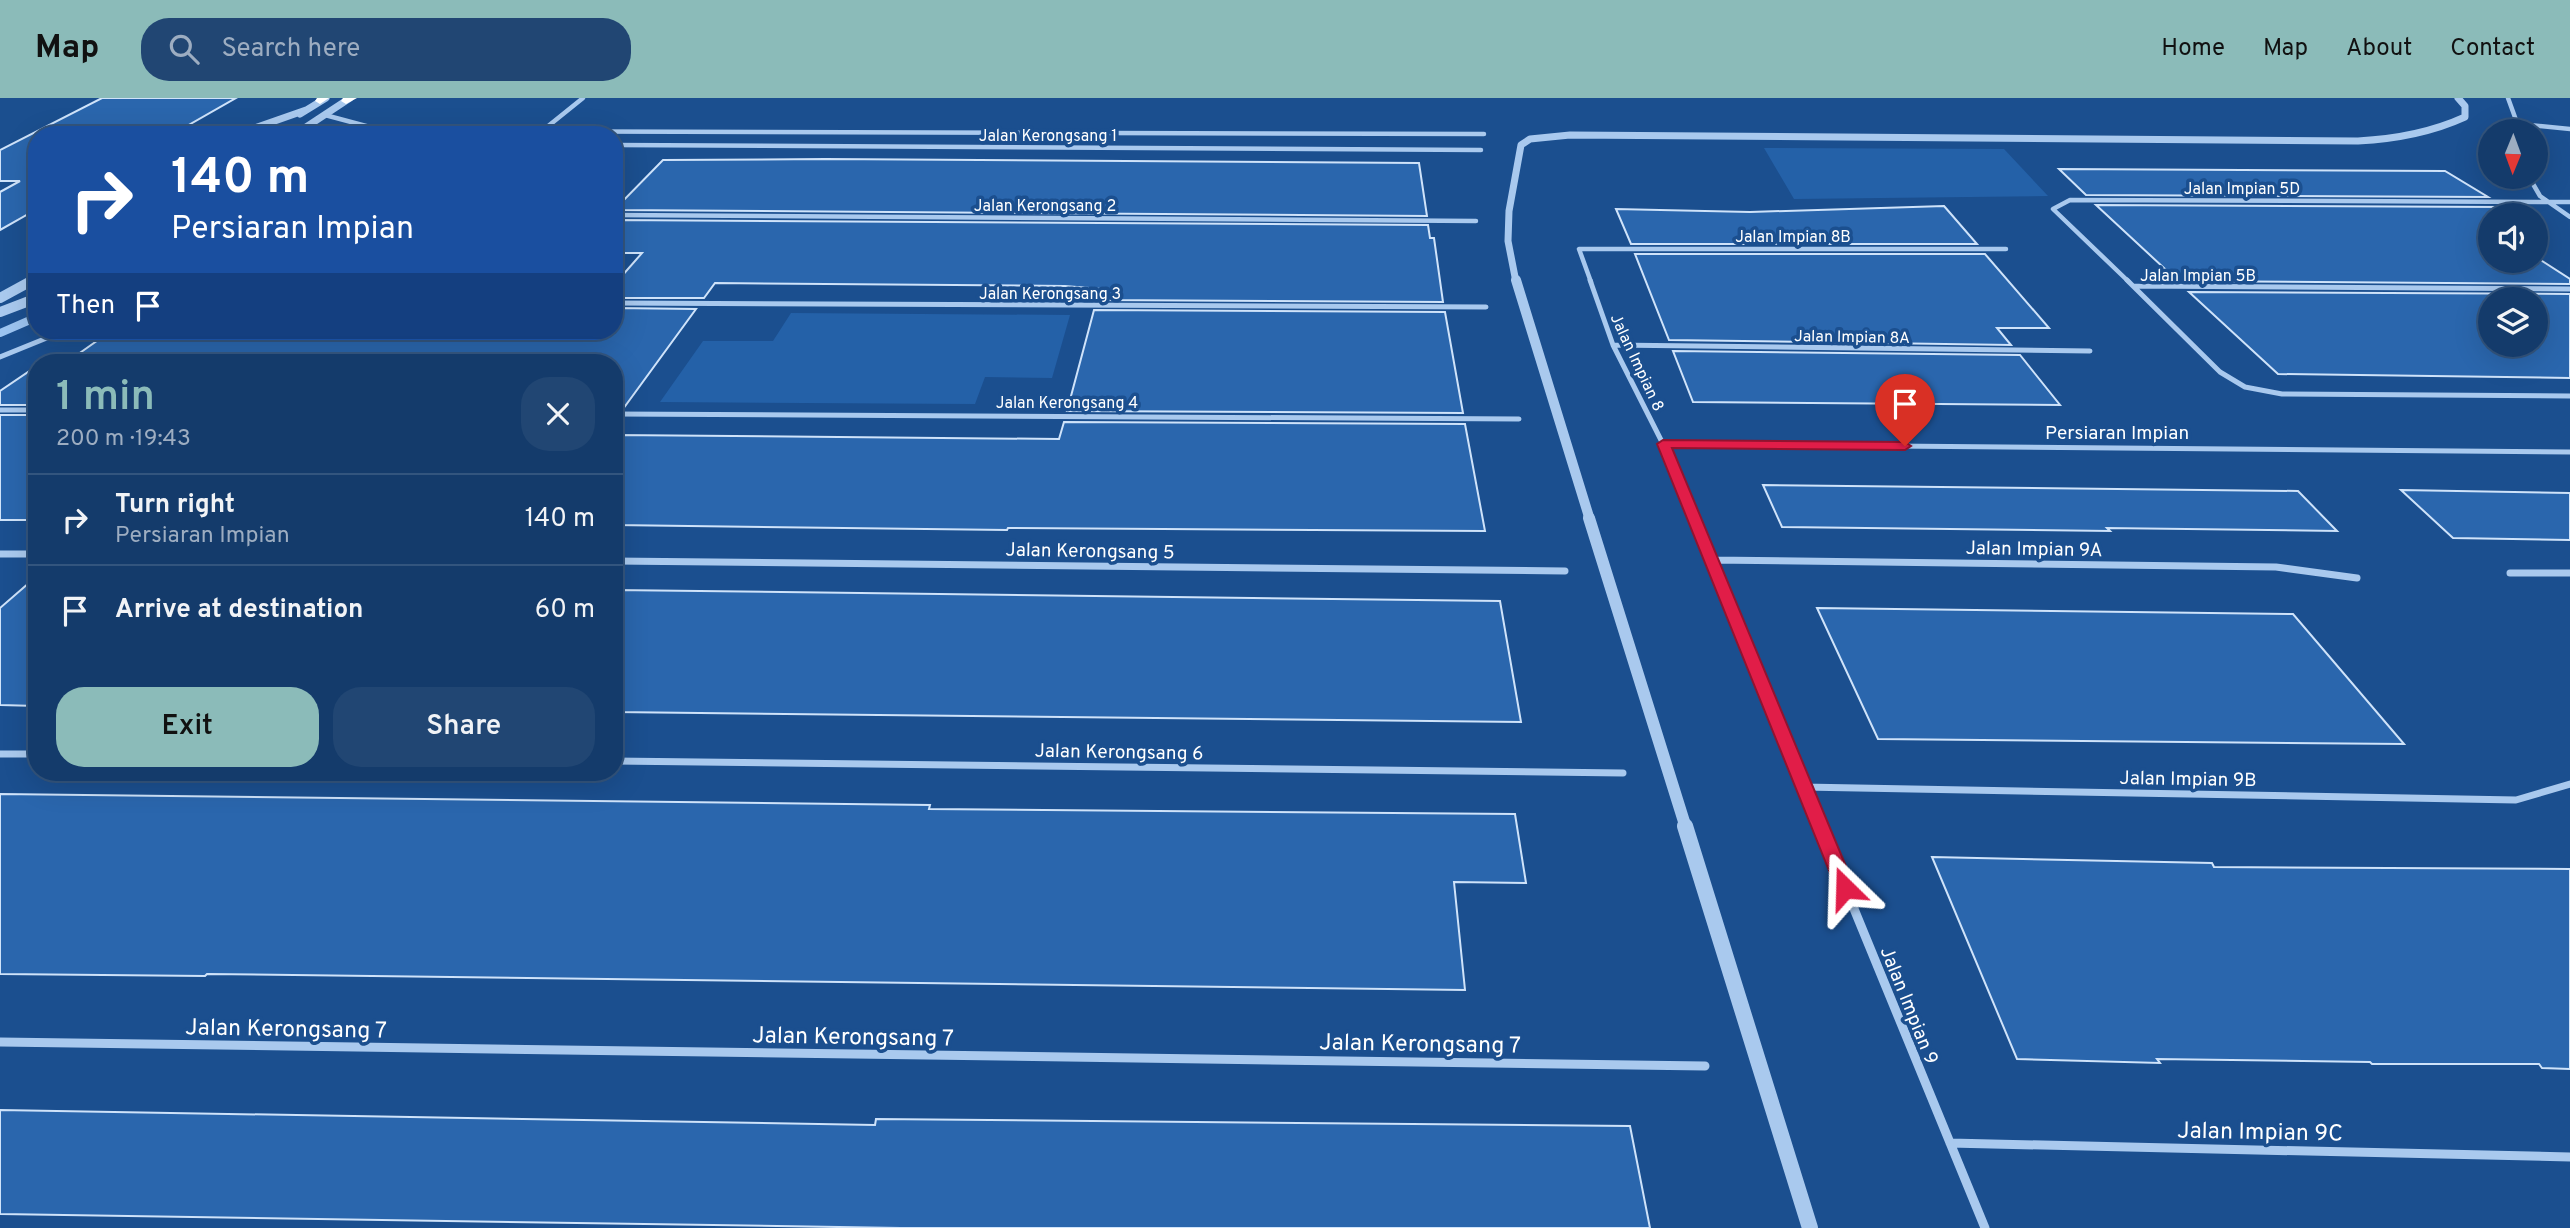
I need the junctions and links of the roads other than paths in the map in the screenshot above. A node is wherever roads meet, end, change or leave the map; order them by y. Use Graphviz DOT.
graph roads {
  1 [pos="583,98"];
  2 [pos="2458,98"];
  3 [pos="2508,98"];
  4 [pos="323,99"];
  5 [pos="349,99"];
  6 [pos="306,110"];
  7 [pos="325,114"];
  8 [pos="2517,119"];
  9 [pos="261,126"];
  10 [pos="281,126"];
  11 [pos="307,126"];
  12 [pos="367,126"];
  13 [pos="547,126"];
  14 [pos="2548,127"];
  15 [pos="2570,129"];
  16 [pos="623,131"];
  17 [pos="1484,134"];
  18 [pos="623,145"];
  19 [pos="1481,150"];
  20 [pos="2534,189"];
  21 [pos="2545,202"];
  22 [pos="2570,202"];
  23 [pos="623,215"];
  24 [pos="2570,217"];
  25 [pos="1476,221"];
  26 [pos="1579,249"];
  27 [pos="2006,249"];
  28 [pos="28,283"];
  29 [pos="2133,286"];
  30 [pos="2570,289"];
  31 [pos="0,298"];
  32 [pos="28,301"];
  33 [pos="623,303"];
  34 [pos="1486,307"];
  35 [pos="0,312"];
  36 [pos="42,340"];
  37 [pos="1613,345"];
  38 [pos="2090,352"];
  39 [pos="0,357"];
  40 [pos="2570,396"];
  41 [pos="0,410"];
  42 [pos="28,410"];
  43 [pos="623,414"];
  44 [pos="1520,419"];
  45 [pos="1663,444"];
  46 [pos="2570,452"];
  47 [pos="0,554"];
  48 [pos="28,554"];
  49 [pos="1711,560"];
  50 [pos="623,561"];
  51 [pos="1565,571"];
  52 [pos="2511,573"];
  53 [pos="2570,573"];
  54 [pos="2357,578"];
  55 [pos="0,754"];
  56 [pos="28,754"];
  57 [pos="623,761"];
  58 [pos="1623,773"];
  59 [pos="2570,784"];
  60 [pos="1803,786"];
  61 [pos="0,1042"];
  62 [pos="1705,1066"];
  63 [pos="1950,1143"];
  64 [pos="2570,1157"];
  65 [pos="1810,1228"];
  66 [pos="1985,1228"];
  1 -- 13 [label="street"];
  2 -- 65 [label="street"];
  3 -- 8 [label="street"];
  4 -- 6 [label="street"];
  5 -- 7 [label="street"];
  6 -- 9 [label="street"];
  6 -- 10 [label="street"];
  7 -- 11 [label="street"];
  7 -- 12 [label="street"];
  14 -- 15 [label="street"];
  16 -- 17 [label="street"];
  18 -- 19 [label="street, Jalan Kerongsang 1"];
  20 -- 21 [label="street"];
  21 -- 22 [label="street"];
  21 -- 24 [label="street"];
  21 -- 29 [label="street, Jalan Impian 5D"];
  23 -- 25 [label="street, Jalan Kerongsang 2"];
  26 -- 27 [label="street, Jalan Impian 8B"];
  26 -- 37 [label="street, Jalan Impian 8"];
  28 -- 31 [label="street"];
  29 -- 30 [label="street, Jalan Impian 5B"];
  29 -- 40 [label="street, Jalan Impian 5B"];
  32 -- 35 [label="street"];
  33 -- 34 [label="street, Jalan Kerongsang 3"];
  36 -- 39 [label="street"];
  37 -- 38 [label="street, Jalan Impian 8A"];
  37 -- 45 [label="street, Jalan Impian 8"];
  41 -- 42 [label="street"];
  43 -- 44 [label="street, Jalan Kerongsang 4"];
  45 -- 46 [label="street, Persiaran Impian"];
  45 -- 49 [label="street, Jalan Impian 9"];
  47 -- 48 [label="street"];
  49 -- 54 [label="street, Jalan Impian 9A"];
  49 -- 60 [label="street, Jalan Impian 9"];
  50 -- 51 [label="street, Jalan Kerongsang 5"];
  52 -- 53 [label="street"];
  55 -- 56 [label="street"];
  57 -- 58 [label="street, Jalan Kerongsang 6"];
  59 -- 60 [label="street, Jalan Impian 9B"];
  60 -- 63 [label="street, Jalan Impian 9"];
  61 -- 62 [label="street, Jalan Kerongsang 7"];
  63 -- 64 [label="street, Jalan Impian 9C"];
  63 -- 66 [label="street, Jalan Impian 9"];
}
